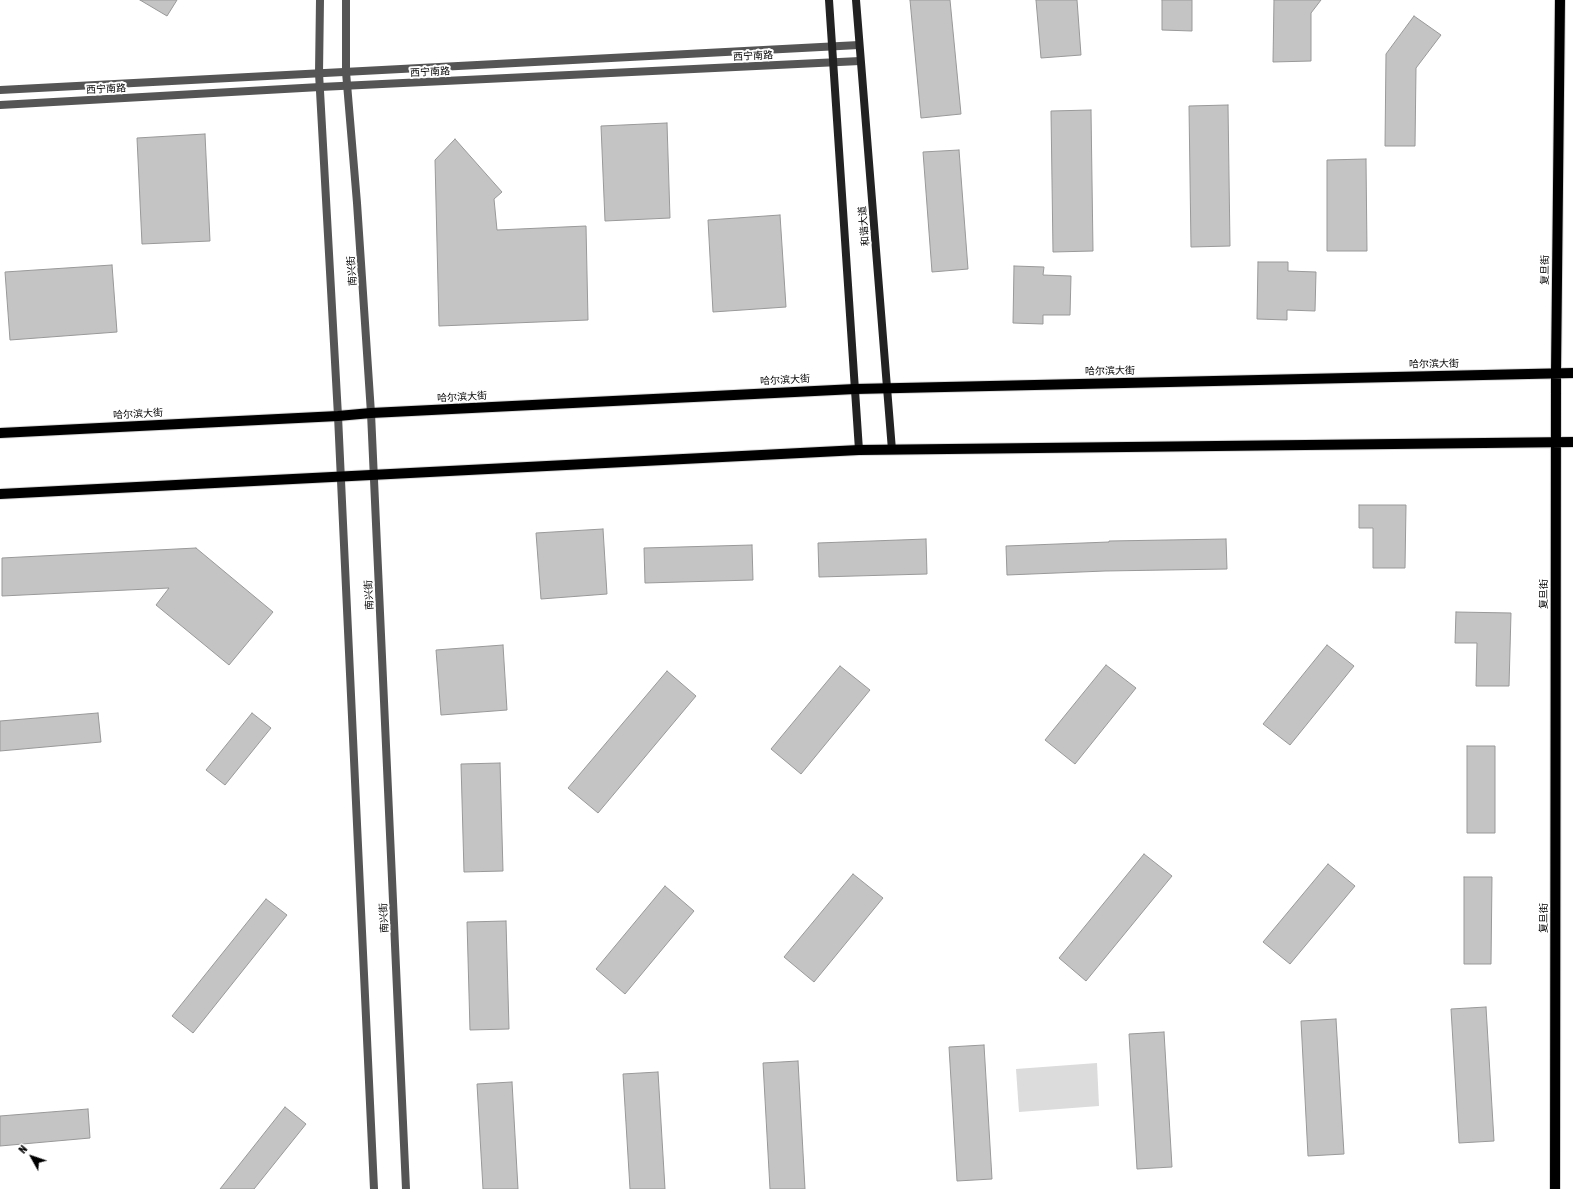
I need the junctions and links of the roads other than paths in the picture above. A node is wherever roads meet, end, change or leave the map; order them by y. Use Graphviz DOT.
graph roads {
  1 [pos="320,0"];
  2 [pos="346,0"];
  3 [pos="829,0"];
  4 [pos="856,0"];
  5 [pos="1560,0"];
  6 [pos="859,45"];
  7 [pos="832,47"];
  8 [pos="860,61"];
  9 [pos="834,62"];
  10 [pos="346,72"];
  11 [pos="319,73"];
  12 [pos="348,86"];
  13 [pos="320,87"];
  14 [pos="0,90"];
  15 [pos="0,105"];
  16 [pos="1556,373"];
  17 [pos="1573,373"];
  18 [pos="888,388"];
  19 [pos="855,389"];
  20 [pos="372,413"];
  21 [pos="338,416"];
  22 [pos="0,433"];
  23 [pos="1556,442"];
  24 [pos="1573,442"];
  25 [pos="859,450"];
  26 [pos="892,450"];
  27 [pos="374,475"];
  28 [pos="340,476"];
  29 [pos="0,494"];
  30 [pos="374,1189"];
  31 [pos="406,1189"];
  32 [pos="1555,1189"];
  1 -- 11 [label="street"];
  2 -- 10 [label="street, 南兴街"];
  3 -- 7 [label="main road, 和谐大道"];
  4 -- 6 [label="main road, 和谐大道"];
  5 -- 16 [label="main road, 复旦街"];
  6 -- 7 [label="street, 西宁南路"];
  6 -- 8 [label="main road, 和谐大道"];
  7 -- 9 [label="main road, 和谐大道"];
  7 -- 10 [label="street, 西宁南路"];
  8 -- 9 [label="street, 西宁南路"];
  8 -- 18 [label="main road, 和谐大道"];
  9 -- 12 [label="street, 西宁南路"];
  9 -- 19 [label="main road, 和谐大道"];
  10 -- 11 [label="street, 西宁南路"];
  10 -- 12 [label="street, 南兴街"];
  11 -- 13 [label="street"];
  11 -- 14 [label="street, 西宁南路"];
  12 -- 13 [label="street, 西宁南路"];
  12 -- 20 [label="street, 南兴街"];
  13 -- 15 [label="street, 西宁南路"];
  13 -- 21 [label="street"];
  16 -- 17 [label="main road, 哈尔滨大街"];
  16 -- 18 [label="main road, 哈尔滨大街"];
  16 -- 23 [label="main road, 复旦街"];
  18 -- 19 [label="main road, 哈尔滨大街"];
  18 -- 26 [label="main road, 和谐大道"];
  19 -- 20 [label="main road, 哈尔滨大街"];
  19 -- 25 [label="main road, 和谐大道"];
  20 -- 21 [label="main road, 哈尔滨大街"];
  20 -- 27 [label="street, 南兴街"];
  21 -- 22 [label="main road, 哈尔滨大街"];
  21 -- 28 [label="street"];
  23 -- 24 [label="main road"];
  23 -- 26 [label="main road"];
  23 -- 32 [label="main road, 复旦街"];
  25 -- 26 [label="main road"];
  25 -- 27 [label="main road"];
  27 -- 28 [label="main road"];
  27 -- 31 [label="street, 南兴街"];
  28 -- 29 [label="main road"];
  28 -- 30 [label="street"];
}
